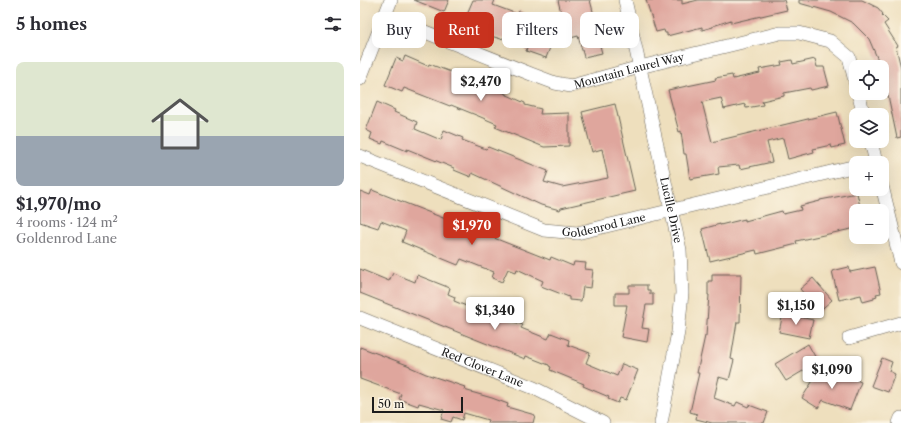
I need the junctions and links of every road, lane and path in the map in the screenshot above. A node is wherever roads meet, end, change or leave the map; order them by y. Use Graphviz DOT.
graph roads {
  1 [pos="391,0"];
  2 [pos="626,0"];
  3 [pos="386,12"];
  4 [pos="426,32"];
  5 [pos="372,48"];
  6 [pos="850,60"];
  7 [pos="640,67"];
  8 [pos="360,79"];
  9 [pos="360,156"];
  10 [pos="849,168"];
  11 [pos="884,196"];
  12 [pos="671,210"];
  13 [pos="901,263"];
  14 [pos="360,318"];
  15 [pos="901,323"];
  16 [pos="849,338"];
  17 [pos="901,418"];
  18 [pos="603,423"];
  19 [pos="661,423"];
  20 [pos="899,423"];
  1 -- 3 [label="street"];
  2 -- 7 [label="street, Lucille Drive"];
  4 -- 7 [label="street, Mountain Laurel Way"];
  5 -- 8 [label="street"];
  6 -- 7 [label="street, Mountain Laurel Way"];
  7 -- 12 [label="street, Lucille Drive"];
  9 -- 12 [label="street, Goldenrod Lane"];
  10 -- 12 [label="street, Goldenrod Lane"];
  11 -- 13 [label="street"];
  12 -- 19 [label="street, Lucille Drive"];
  14 -- 18 [label="street, Red Clover Lane"];
  15 -- 16 [label="street"];
  17 -- 20 [label="street"];
}
